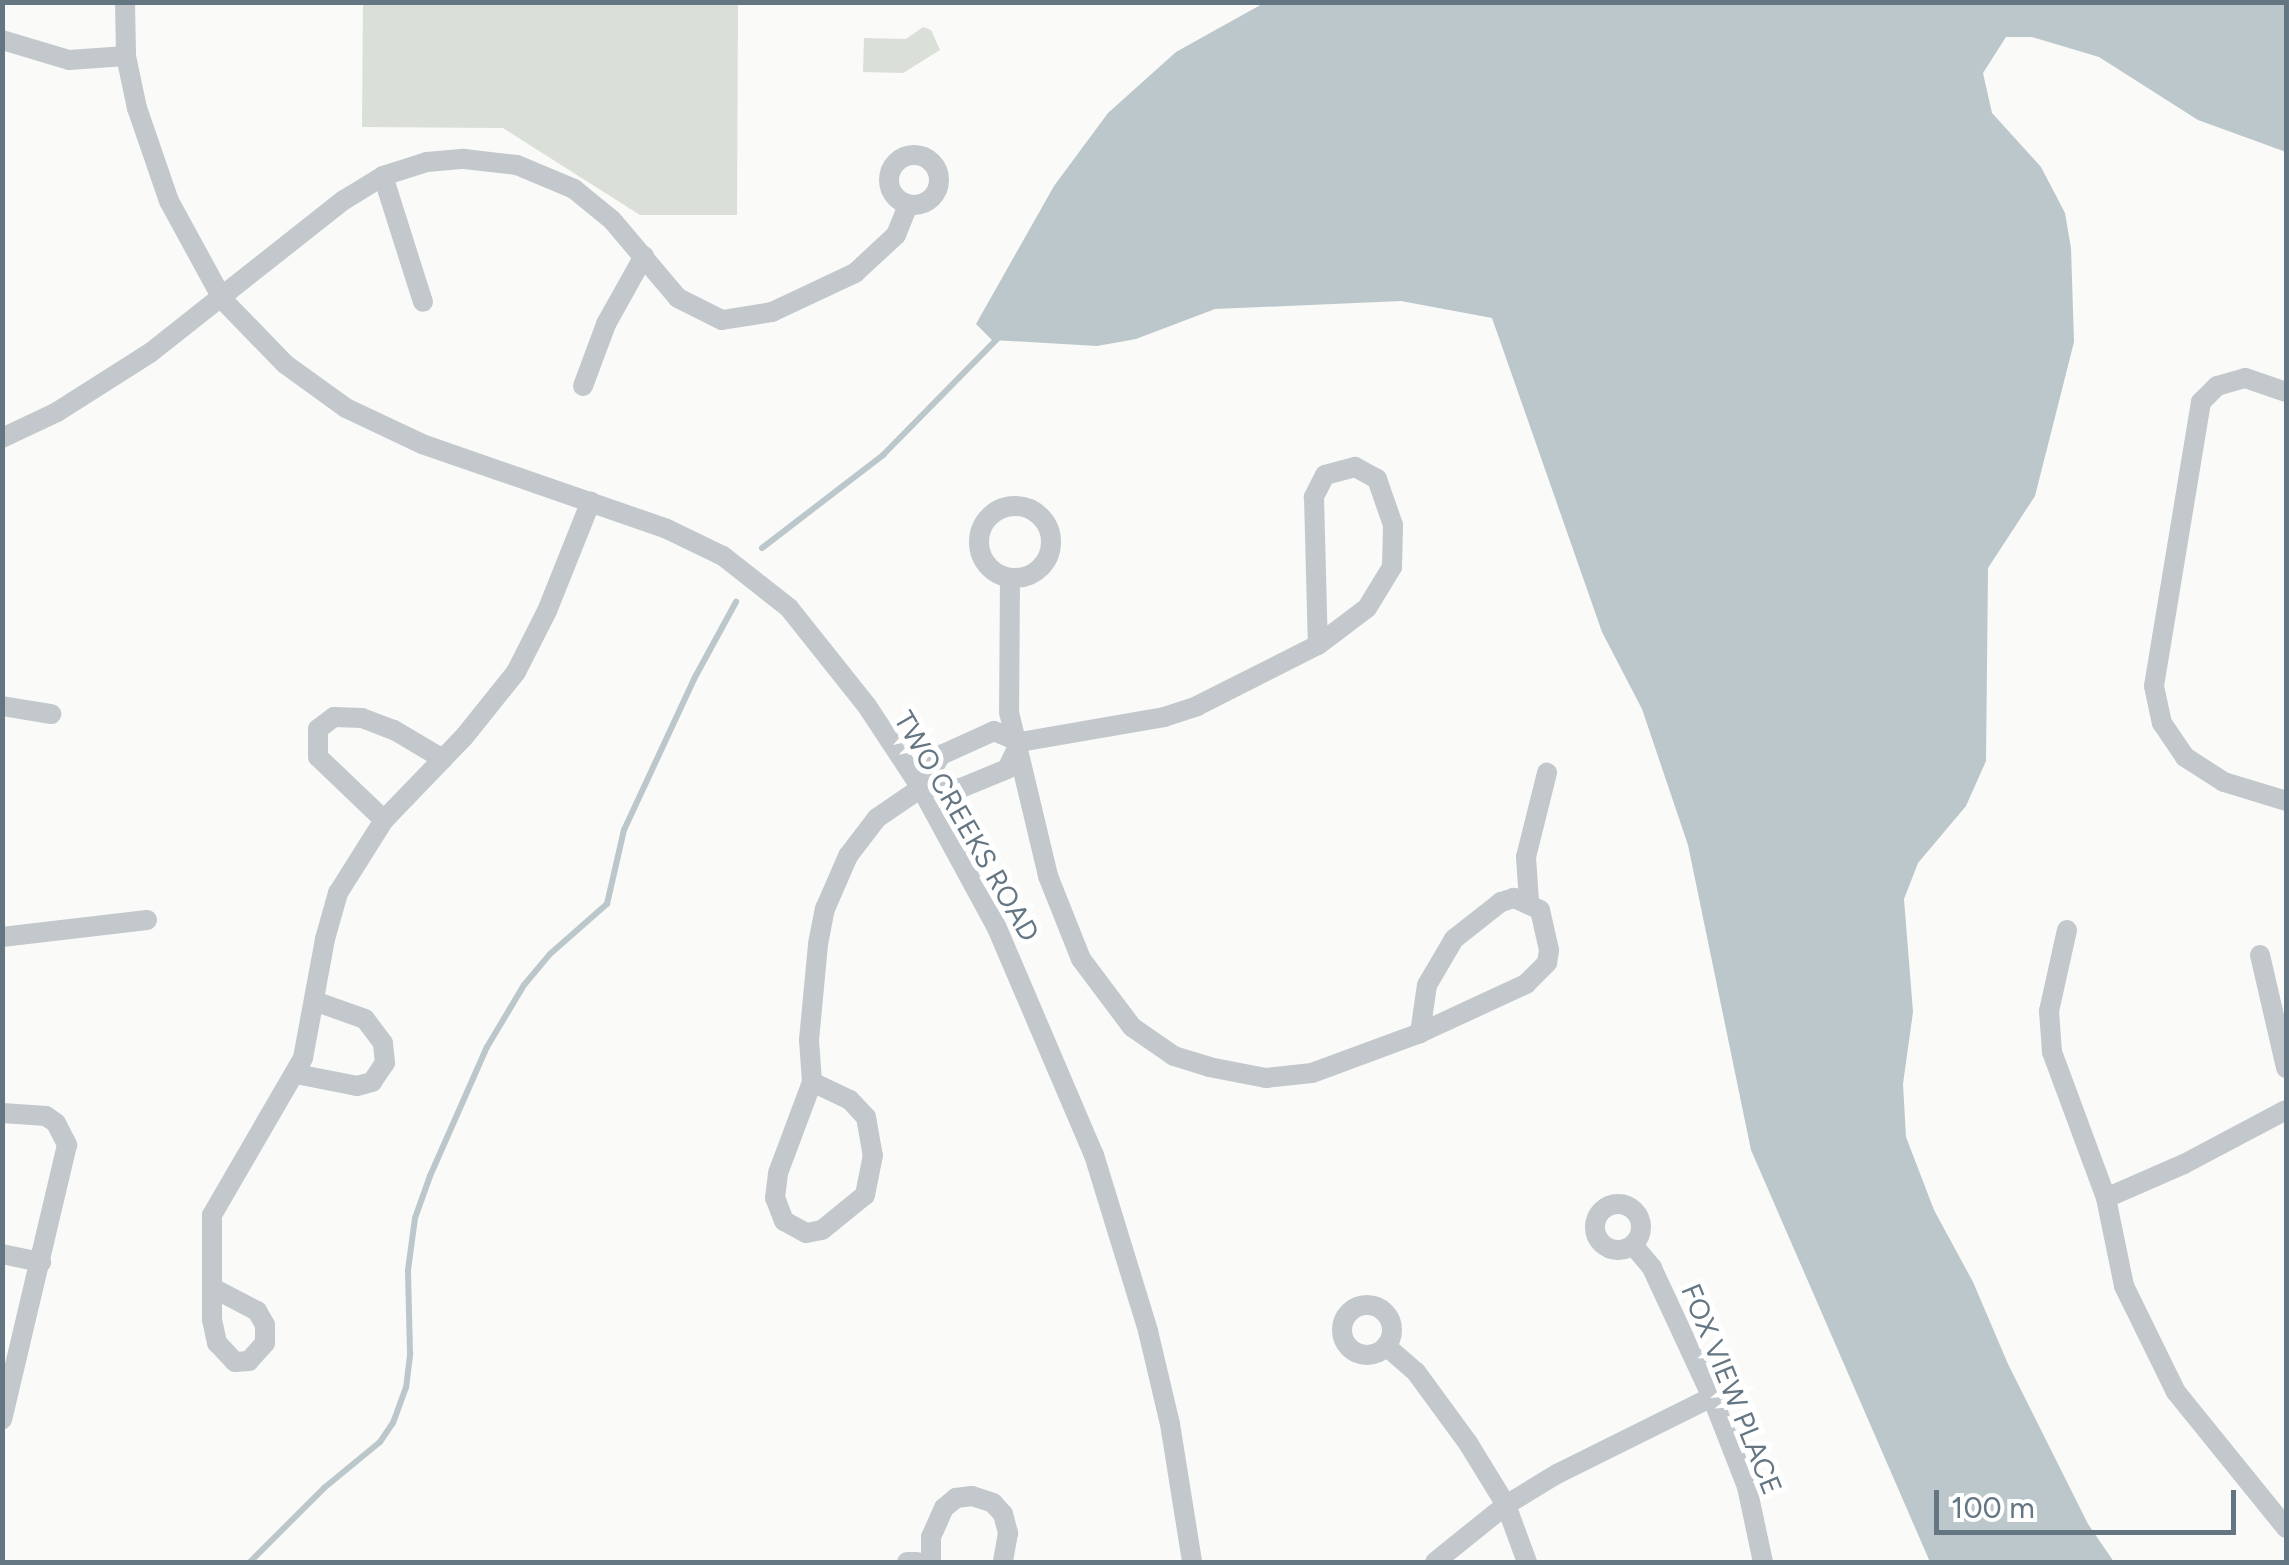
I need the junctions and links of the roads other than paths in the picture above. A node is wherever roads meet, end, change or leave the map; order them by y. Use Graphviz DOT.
graph roads {
  1 [pos="124,2"];
  2 [pos="2,40"];
  3 [pos="126,56"];
  4 [pos="383,176"];
  5 [pos="908,205"];
  6 [pos="644,256"];
  7 [pos="223,300"];
  8 [pos="423,302"];
  9 [pos="582,386"];
  10 [pos="2286,392"];
  11 [pos="2,438"];
  12 [pos="591,501"];
  13 [pos="1010,578"];
  14 [pos="1318,646"];
  15 [pos="2,706"];
  16 [pos="51,714"];
  17 [pos="1020,742"];
  18 [pos="442,759"];
  19 [pos="1547,773"];
  20 [pos="921,788"];
  21 [pos="2286,801"];
  22 [pos="384,820"];
  23 [pos="1529,901"];
  24 [pos="147,920"];
  25 [pos="2067,930"];
  26 [pos="2,937"];
  27 [pos="2260,955"];
  28 [pos="317,1002"];
  29 [pos="1420,1033"];
  30 [pos="2286,1068"];
  31 [pos="296,1074"];
  32 [pos="812,1082"];
  33 [pos="2286,1110"];
  34 [pos="2,1112"];
  35 [pos="2106,1198"];
  36 [pos="1633,1244"];
  37 [pos="2,1254"];
  38 [pos="40,1262"];
  39 [pos="213,1288"];
  40 [pos="1386,1346"];
  41 [pos="1712,1396"];
  42 [pos="2,1419"];
  43 [pos="1506,1505"];
  44 [pos="2286,1528"];
  45 [pos="906,1562"];
  46 [pos="918,1562"];
  47 [pos="931,1562"];
  48 [pos="1003,1562"];
  49 [pos="1192,1562"];
  50 [pos="1436,1562"];
  51 [pos="1527,1562"];
  52 [pos="1763,1562"];
  1 -- 3 [label="street, TWO CREEKS ROAD"];
  2 -- 3 [label="street"];
  3 -- 7 [label="street, TWO CREEKS ROAD"];
  4 -- 6 [label="street"];
  4 -- 7 [label="street"];
  4 -- 8 [label="street"];
  5 -- 6 [label="street"];
  6 -- 9 [label="street"];
  7 -- 11 [label="street"];
  7 -- 12 [label="street, TWO CREEKS ROAD"];
  10 -- 21 [label="street"];
  12 -- 18 [label="street"];
  12 -- 20 [label="street, TWO CREEKS ROAD"];
  13 -- 17 [label="street"];
  14 -- 14 [label="street"];
  14 -- 17 [label="street"];
  15 -- 16 [label="street"];
  17 -- 20 [label="street"];
  17 -- 20 [label="street"];
  17 -- 29 [label="street"];
  18 -- 22 [label="street"];
  18 -- 22 [label="street"];
  19 -- 23 [label="street"];
  20 -- 32 [label="street"];
  20 -- 49 [label="street, TWO CREEKS ROAD"];
  22 -- 28 [label="street"];
  23 -- 29 [label="street"];
  23 -- 29 [label="street"];
  24 -- 26 [label="street"];
  25 -- 35 [label="street"];
  27 -- 30 [label="street"];
  28 -- 31 [label="street"];
  28 -- 31 [label="street"];
  31 -- 39 [label="street"];
  32 -- 32 [label="street"];
  33 -- 35 [label="street"];
  34 -- 38 [label="street"];
  35 -- 44 [label="street"];
  36 -- 41 [label="street, FOX VIEW PLACE"];
  37 -- 38 [label="street"];
  38 -- 42 [label="street"];
  40 -- 43 [label="street"];
  41 -- 43 [label="street"];
  41 -- 52 [label="street, FOX VIEW PLACE"];
  43 -- 50 [label="street"];
  43 -- 51 [label="street"];
  45 -- 46 [label="street"];
  47 -- 48 [label="street"];
}
